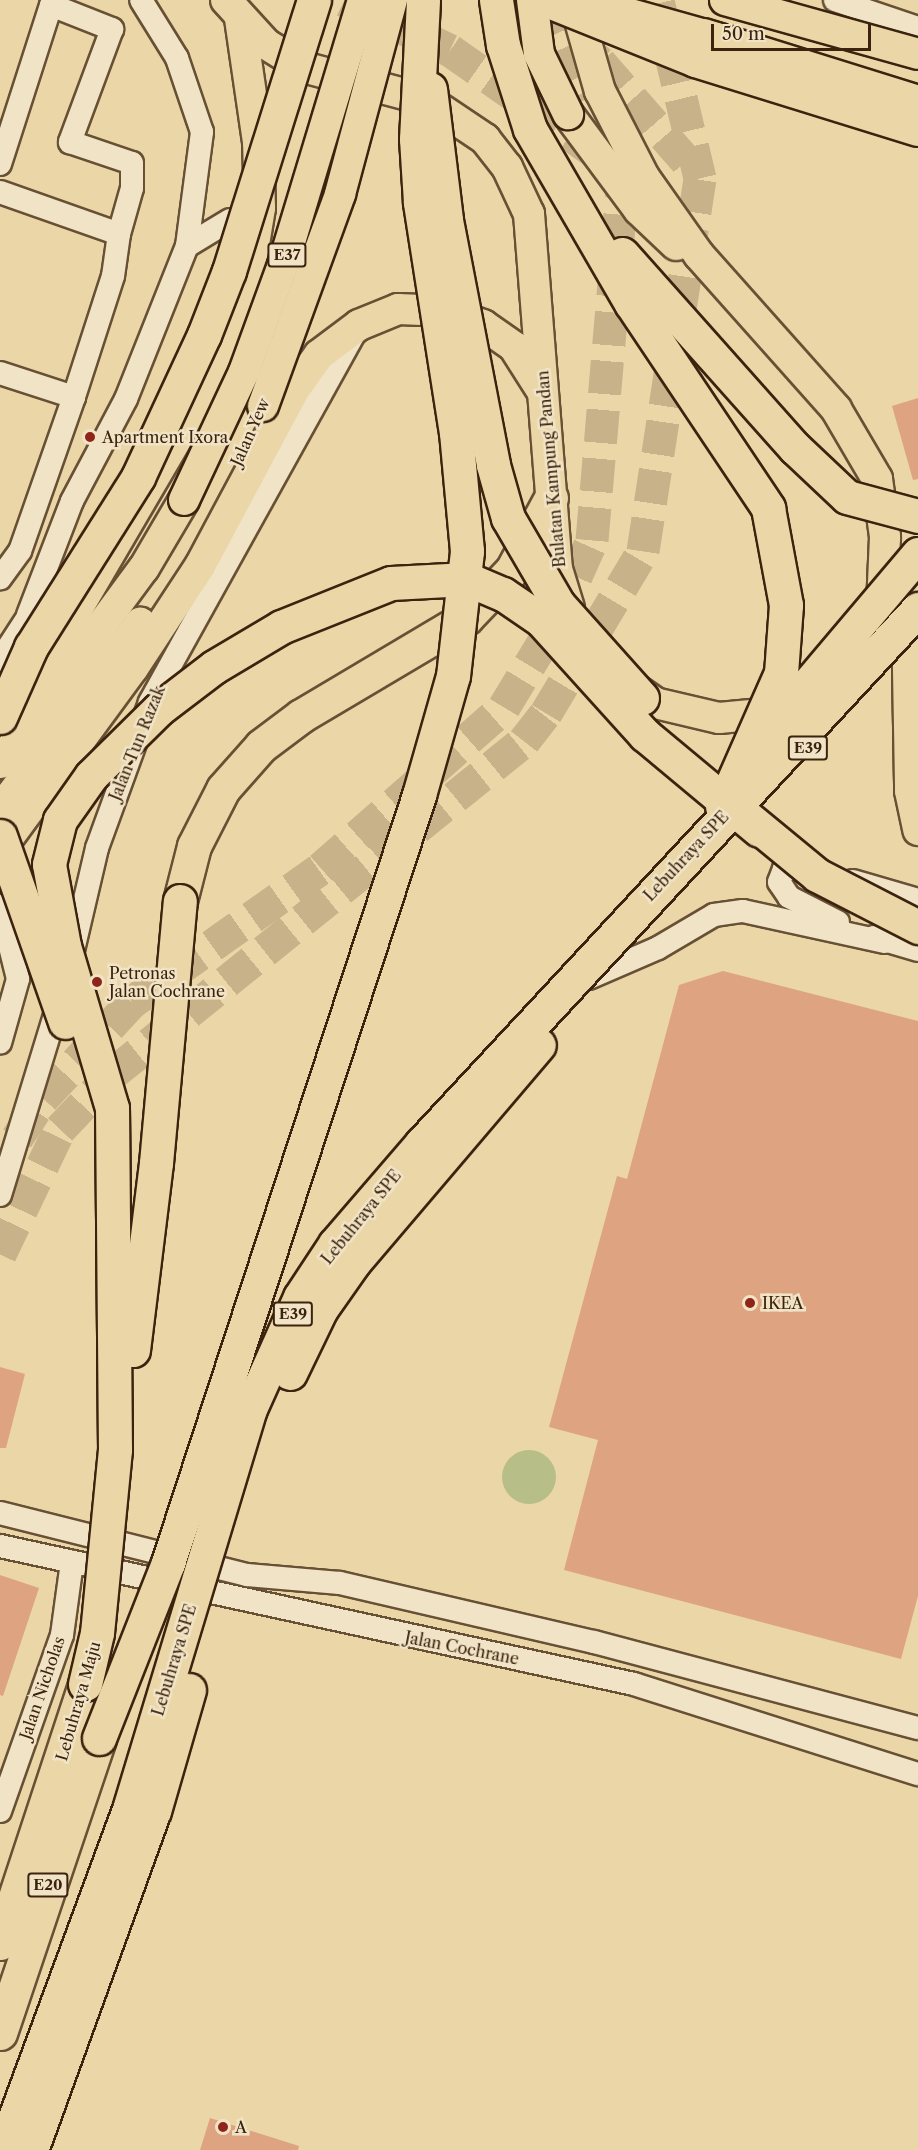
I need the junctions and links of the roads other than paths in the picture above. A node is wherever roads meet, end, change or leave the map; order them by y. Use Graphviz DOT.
graph roads {
  1 [pos="141,0"];
  2 [pos="314,0"];
  3 [pos="363,0"];
  4 [pos="392,0"];
  5 [pos="423,0"];
  6 [pos="496,0"];
  7 [pos="532,0"];
  8 [pos="546,0"];
  9 [pos="574,0"];
  10 [pos="580,0"];
  11 [pos="724,0"];
  12 [pos="835,0"];
  13 [pos="230,5"];
  14 [pos="918,28"];
  15 [pos="704,35"];
  16 [pos="420,41"];
  17 [pos="918,54"];
  18 [pos="918,90"];
  19 [pos="918,102"];
  20 [pos="530,129"];
  21 [pos="918,129"];
  22 [pos="258,142"];
  23 [pos="0,164"];
  24 [pos="0,192"];
  25 [pos="230,220"];
  26 [pos="118,234"];
  27 [pos="187,246"];
  28 [pos="359,325"];
  29 [pos="771,336"];
  30 [pos="0,373"];
  31 [pos="543,394"];
  32 [pos="74,397"];
  33 [pos="551,498"];
  34 [pos="918,516"];
  35 [pos="918,554"];
  36 [pos="0,579"];
  37 [pos="915,613"];
  38 [pos="28,615"];
  39 [pos="0,660"];
  40 [pos="855,670"];
  41 [pos="0,717"];
  42 [pos="0,763"];
  43 [pos="0,810"];
  44 [pos="759,830"];
  45 [pos="918,830"];
  46 [pos="0,836"];
  47 [pos="0,849"];
  48 [pos="692,867"];
  49 [pos="918,900"];
  50 [pos="0,906"];
  51 [pos="918,927"];
  52 [pos="885,942"];
  53 [pos="918,950"];
  54 [pos="589,978"];
  55 [pos="550,1000"];
  56 [pos="0,1043"];
  57 [pos="110,1192"];
  58 [pos="0,1195"];
  59 [pos="115,1450"];
  60 [pos="0,1513"];
  61 [pos="0,1546"];
  62 [pos="72,1562"];
  63 [pos="168,1563"];
  64 [pos="918,1728"];
  65 [pos="918,1774"];
  66 [pos="0,1811"];
  67 [pos="0,1942"];
  68 [pos="0,2033"];
  69 [pos="3,2150"];
  70 [pos="31,2150"];
  1 -- 27 [label="street"];
  2 -- 41 [label="highway, bridge"];
  3 -- 42 [label="main road, Jalan Yew / E37, bridge"];
  4 -- 43 [label="main road, Jalan Yew / E37, bridge"];
  5 -- 16 [label="highway, bridge"];
  6 -- 20 [label="highway, bridge"];
  7 -- 29 [label="main road, bridge"];
  8 -- 21 [label="highway, bridge"];
  9 -- 29 [label="main road, Bulatan Kampung Pandan"];
  10 -- 15 [label="main road, bridge"];
  11 -- 17 [label="main road, bridge"];
  12 -- 14 [label="street"];
  13 -- 22 [label="main road"];
  13 -- 31 [label="main road, Bulatan Kampung Pandan"];
  15 -- 18 [label="main road, bridge"];
  15 -- 19 [label="highway, bridge"];
  16 -- 44 [label="highway, bridge"];
  16 -- 63 [label="highway, bridge"];
  20 -- 34 [label="highway, bridge"];
  20 -- 48 [label="highway, bridge"];
  22 -- 25 [label="street"];
  22 -- 41 [label="main road, bridge"];
  23 -- 26 [label="street"];
  24 -- 26 [label="street"];
  25 -- 27 [label="street"];
  25 -- 38 [label="street"];
  26 -- 32 [label="street"];
  27 -- 38 [label="street"];
  28 -- 31 [label="main road"];
  28 -- 47 [label="main road"];
  28 -- 58 [label="street, Jalan Tun Razak"];
  29 -- 40 [label="main road, Bulatan Kampung Pandan"];
  30 -- 32 [label="street"];
  31 -- 33 [label="main road, Bulatan Kampung Pandan"];
  32 -- 36 [label="street"];
  33 -- 40 [label="main road, Bulatan Kampung Pandan"];
  33 -- 59 [label="highway, bridge"];
  35 -- 55 [label="highway, bridge"];
  37 -- 40 [label="main road"];
  37 -- 45 [label="main road"];
  37 -- 48 [label="highway, Lebuhraya SPE / E39"];
  37 -- 55 [label="highway, Lebuhraya SPE / E39, bridge"];
  38 -- 39 [label="street"];
  40 -- 48 [label="highway"];
  44 -- 51 [label="highway, bridge"];
  44 -- 57 [label="highway, bridge"];
  46 -- 57 [label="highway, bridge"];
  48 -- 54 [label="highway"];
  48 -- 70 [label="highway, Lebuhraya SPE / E39, bridge"];
  49 -- 52 [label="street"];
  50 -- 56 [label="street"];
  52 -- 53 [label="street"];
  52 -- 54 [label="street"];
  54 -- 63 [label="highway, bridge"];
  55 -- 69 [label="highway, Lebuhraya SPE / E39, bridge"];
  57 -- 59 [label="highway, bridge"];
  59 -- 67 [label="highway, Lebuhraya Maju / E20, bridge"];
  60 -- 64 [label="street, Jalan Cochrane"];
  61 -- 62 [label="street, Jalan Cochrane"];
  62 -- 65 [label="street, Jalan Cochrane"];
  62 -- 66 [label="street, Jalan Nicholas"];
  63 -- 68 [label="highway, Lebuhraya Maju / E20, bridge"];
}
